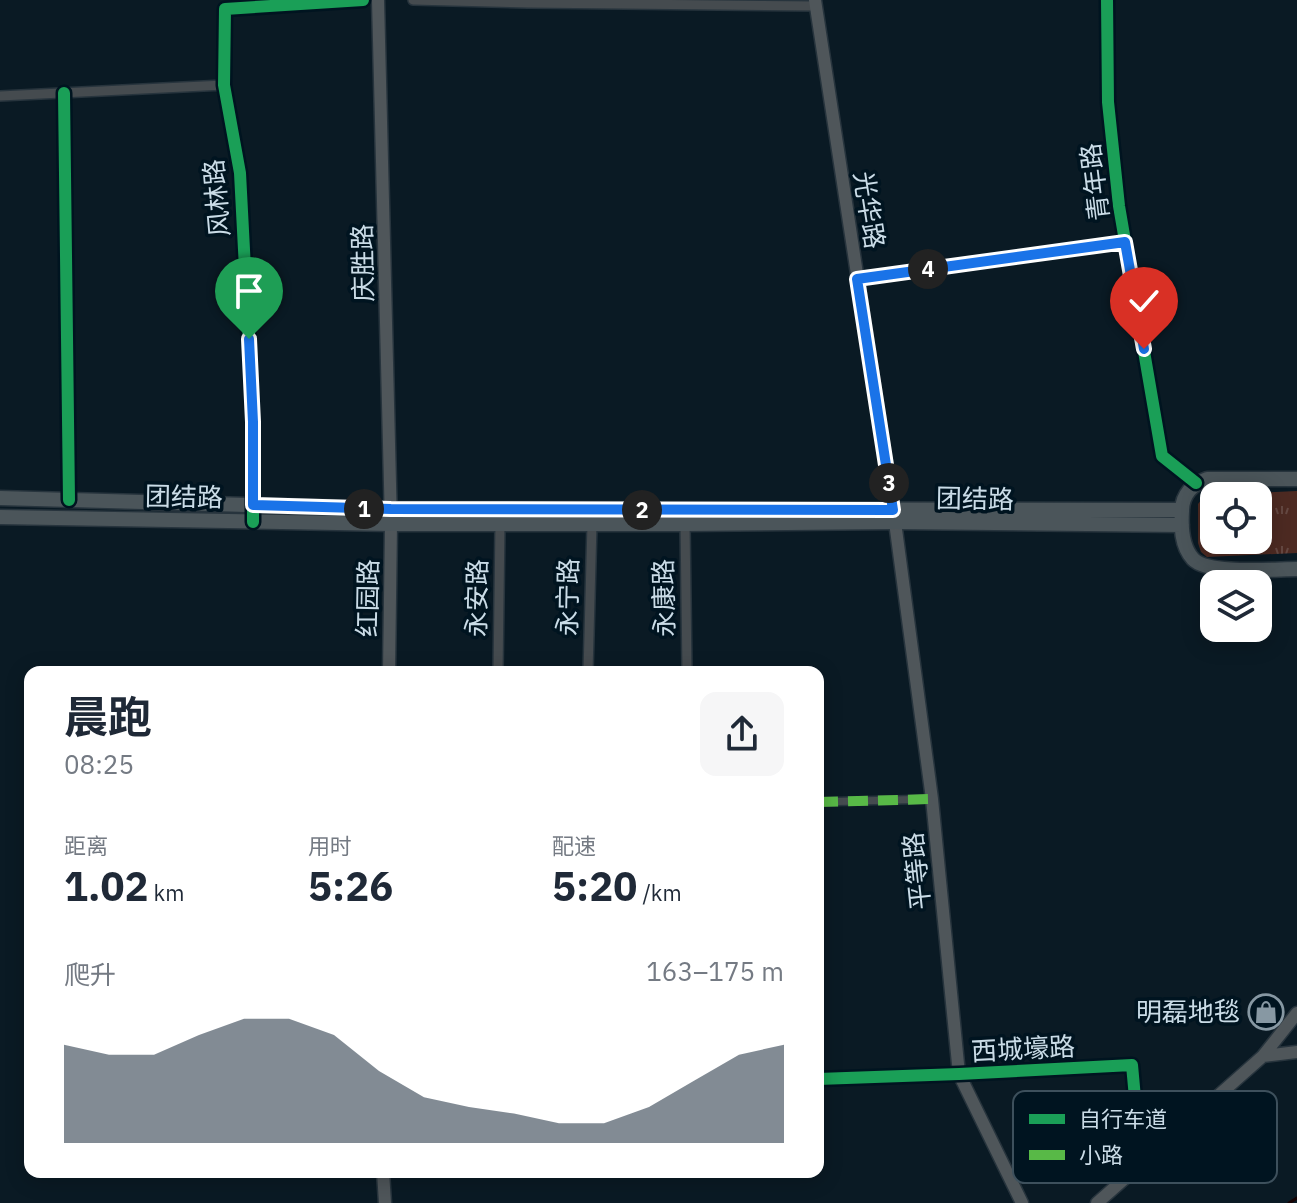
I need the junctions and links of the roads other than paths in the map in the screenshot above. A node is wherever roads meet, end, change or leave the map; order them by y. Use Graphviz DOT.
graph roads {
  1 [pos="363,0"];
  2 [pos="378,0"];
  3 [pos="413,0"];
  4 [pos="1107,0"];
  5 [pos="815,3"];
  6 [pos="224,85"];
  7 [pos="64,93"];
  8 [pos="0,96"];
  9 [pos="1125,242"];
  10 [pos="857,279"];
  11 [pos="1297,479"];
  12 [pos="1196,483"];
  13 [pos="0,498"];
  14 [pos="69,500"];
  15 [pos="253,505"];
  16 [pos="894,516"];
  17 [pos="0,517"];
  18 [pos="391,517"];
  19 [pos="1182,517"];
  20 [pos="253,522"];
  21 [pos="500,524"];
  22 [pos="592,524"];
  23 [pos="685,524"];
  24 [pos="1297,569"];
  25 [pos="389,666"];
  26 [pos="498,666"];
  27 [pos="588,666"];
  28 [pos="687,666"];
  29 [pos="932,799"];
  30 [pos="824,802"];
  31 [pos="1297,1013"];
  32 [pos="1297,1052"];
  33 [pos="1263,1056"];
  34 [pos="959,1074"];
  35 [pos="824,1079"];
  36 [pos="1134,1091"];
  37 [pos="1223,1091"];
  38 [pos="383,1178"];
  39 [pos="1120,1183"];
  40 [pos="385,1203"];
  41 [pos="1022,1203"];
  42 [pos="1097,1203"];
  1 -- 6 [label="street, 风林路"];
  2 -- 18 [label="main road, 庆胜路"];
  3 -- 5 [label="street"];
  4 -- 9 [label="street, 青年路"];
  5 -- 10 [label="main road, 光华路"];
  6 -- 7 [label="street"];
  6 -- 15 [label="street, 风林路"];
  7 -- 8 [label="street"];
  7 -- 14 [label="street"];
  9 -- 10 [label="street"];
  9 -- 12 [label="street, 青年路"];
  10 -- 16 [label="main road, 光华路"];
  11 -- 12 [label="main road"];
  12 -- 19 [label="main road"];
  13 -- 14 [label="main road, 团结路"];
  14 -- 15 [label="main road, 团结路"];
  15 -- 18 [label="main road, 团结路"];
  15 -- 20 [label="street, 风林路"];
  16 -- 18 [label="main road, 团结路"];
  16 -- 19 [label="main road, 团结路"];
  16 -- 23 [label="main road, 团结路"];
  16 -- 29 [label="main road, 平等路"];
  17 -- 20 [label="main road, 团结路"];
  18 -- 20 [label="main road, 团结路"];
  18 -- 21 [label="main road, 团结路"];
  18 -- 25 [label="main road, 红园路"];
  19 -- 24 [label="main road"];
  21 -- 22 [label="main road, 团结路"];
  21 -- 26 [label="street, 永安路"];
  22 -- 23 [label="main road, 团结路"];
  22 -- 27 [label="street, 永宁路"];
  23 -- 28 [label="street, 永康路"];
  29 -- 30 [label="street"];
  29 -- 34 [label="main road, 平等路"];
  31 -- 33 [label="main road"];
  32 -- 33 [label="main road"];
  33 -- 37 [label="main road"];
  34 -- 35 [label="street, 西城壕路"];
  34 -- 36 [label="street, 西城壕路"];
  34 -- 41 [label="main road, 平等路"];
  38 -- 40 [label="main road"];
  39 -- 42 [label="main road"];
}
